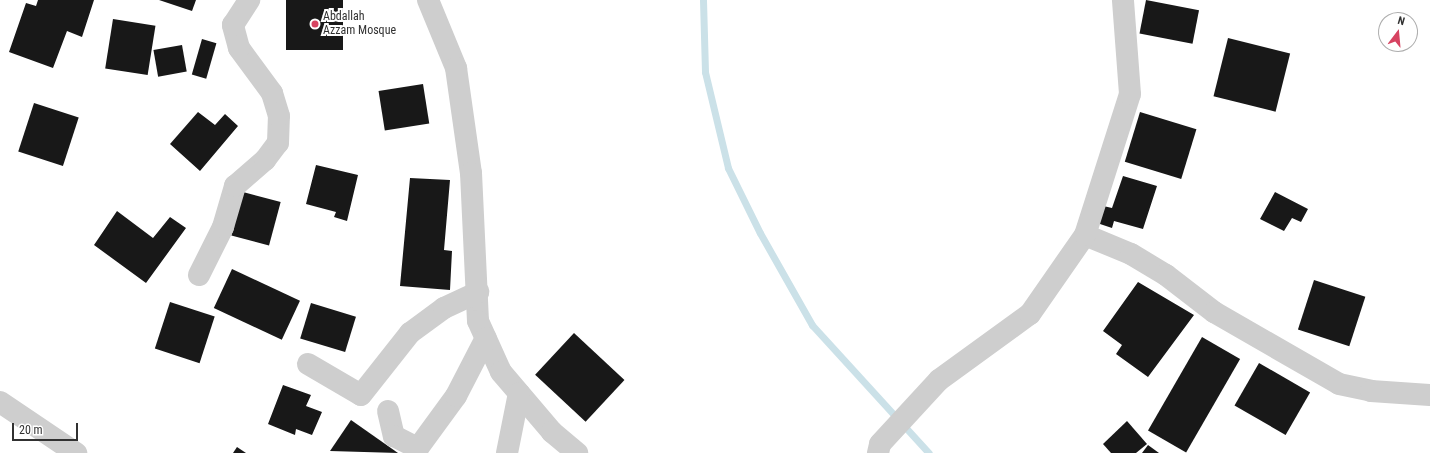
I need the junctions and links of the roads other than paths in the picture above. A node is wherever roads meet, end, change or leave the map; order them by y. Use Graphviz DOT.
graph roads {
  1 [pos="249,0"];
  2 [pos="428,0"];
  3 [pos="1123,0"];
  4 [pos="1085,235"];
  5 [pos="199,274"];
  6 [pos="478,292"];
  7 [pos="486,338"];
  8 [pos="308,364"];
  9 [pos="519,394"];
  10 [pos="1430,395"];
  11 [pos="0,402"];
  12 [pos="388,411"];
  13 [pos="76,453"];
  14 [pos="507,453"];
  15 [pos="577,453"];
  16 [pos="878,453"];
  1 -- 5 [label="street"];
  2 -- 6 [label="street"];
  3 -- 4 [label="street"];
  4 -- 10 [label="street"];
  4 -- 16 [label="street"];
  6 -- 7 [label="street"];
  6 -- 8 [label="street"];
  7 -- 9 [label="street"];
  7 -- 12 [label="street"];
  9 -- 14 [label="street"];
  9 -- 15 [label="street"];
  11 -- 13 [label="street"];
}
